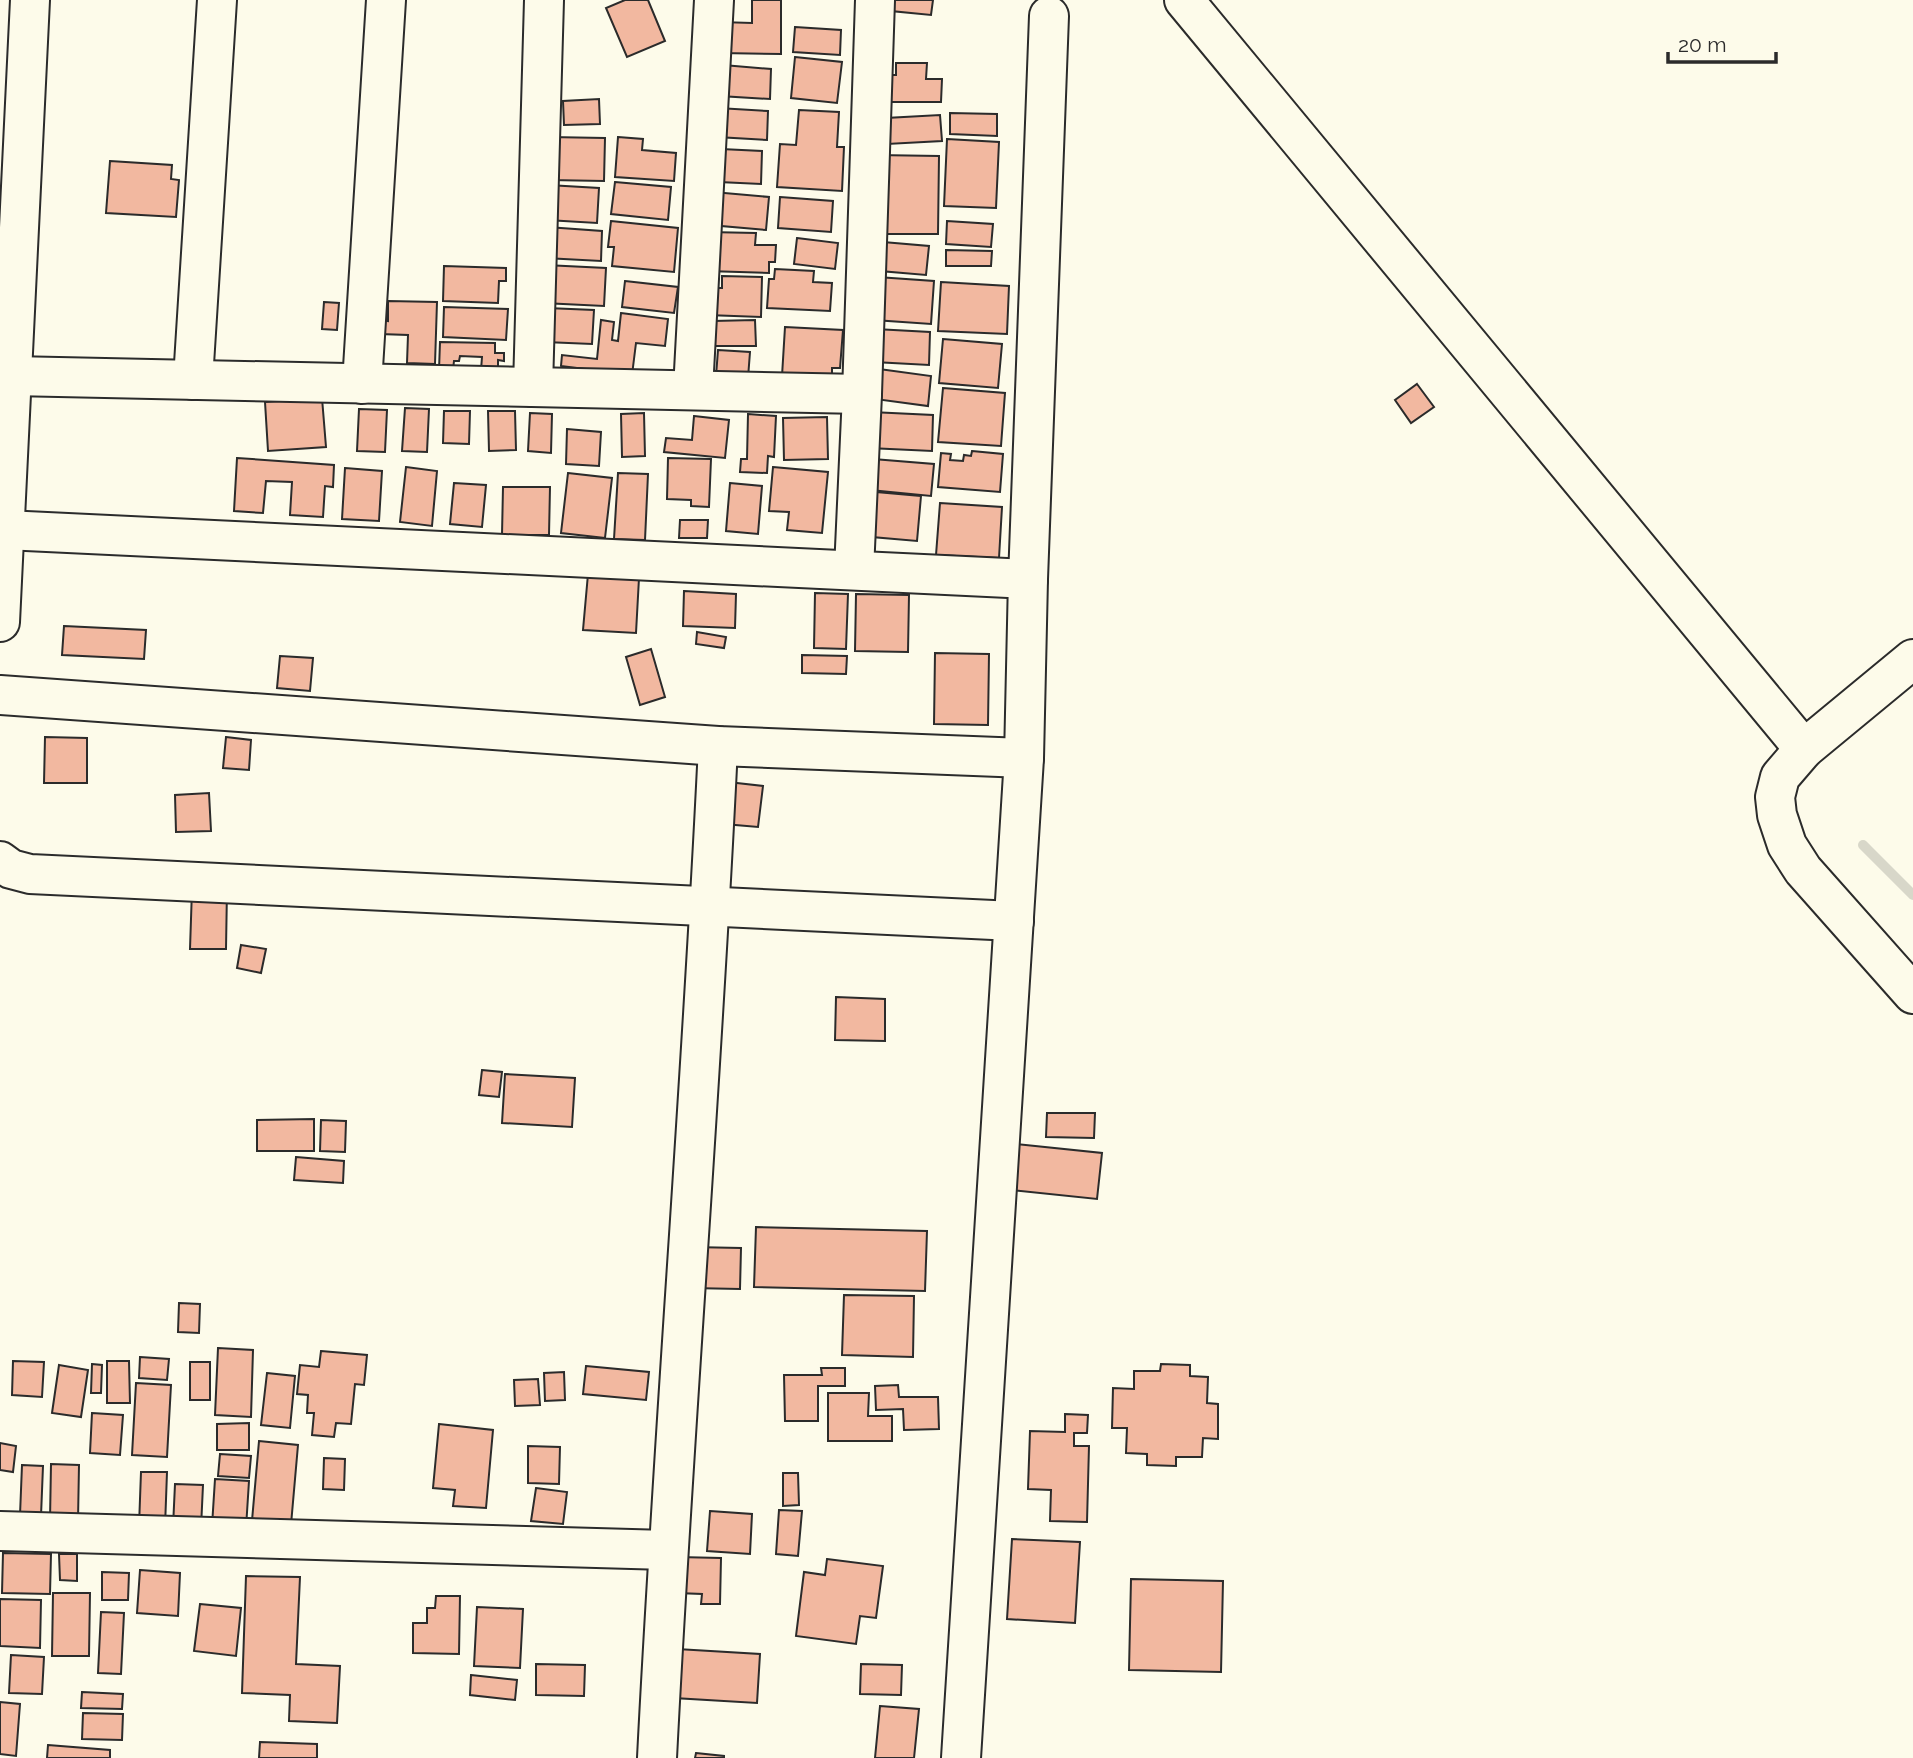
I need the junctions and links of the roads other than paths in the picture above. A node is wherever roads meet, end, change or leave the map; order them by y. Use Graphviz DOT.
graph roads {
  1 [pos="30,0"];
  2 [pos="217,0"];
  3 [pos="386,0"];
  4 [pos="544,0"];
  5 [pos="714,0"];
  6 [pos="875,0"];
  7 [pos="1184,0"];
  8 [pos="1049,16"];
  9 [pos="12,376"];
  10 [pos="193,380"];
  11 [pos="362,383"];
  12 [pos="533,387"];
  13 [pos="693,390"];
  14 [pos="862,394"];
  15 [pos="5,530"];
  16 [pos="854,570"];
  17 [pos="1028,579"];
  18 [pos="0,622"];
  19 [pos="1913,659"];
  20 [pos="0,695"];
  21 [pos="718,746"];
  22 [pos="1804,749"];
  23 [pos="1024,758"];
  24 [pos="0,861"];
  25 [pos="710,908"];
  26 [pos="1014,921"];
  27 [pos="1913,994"];
  28 [pos="0,1531"];
  29 [pos="667,1550"];
  30 [pos="657,1758"];
  31 [pos="961,1758"];
  1 -- 9 [label="street"];
  2 -- 10 [label="street"];
  3 -- 11 [label="street"];
  4 -- 12 [label="street"];
  5 -- 13 [label="street"];
  6 -- 14 [label="street"];
  7 -- 22 [label="street"];
  8 -- 17 [label="street"];
  9 -- 10 [label="street"];
  9 -- 15 [label="street"];
  10 -- 11 [label="street"];
  11 -- 12 [label="street"];
  12 -- 13 [label="street"];
  13 -- 14 [label="street"];
  14 -- 16 [label="street"];
  15 -- 16 [label="street"];
  15 -- 18 [label="street"];
  16 -- 17 [label="street"];
  17 -- 23 [label="street"];
  19 -- 22 [label="street"];
  20 -- 21 [label="street"];
  21 -- 23 [label="street"];
  21 -- 25 [label="street"];
  22 -- 27 [label="street"];
  23 -- 26 [label="street"];
  24 -- 25 [label="street"];
  25 -- 26 [label="street"];
  25 -- 29 [label="street"];
  26 -- 31 [label="street"];
  28 -- 29 [label="street"];
  29 -- 30 [label="street"];
}
